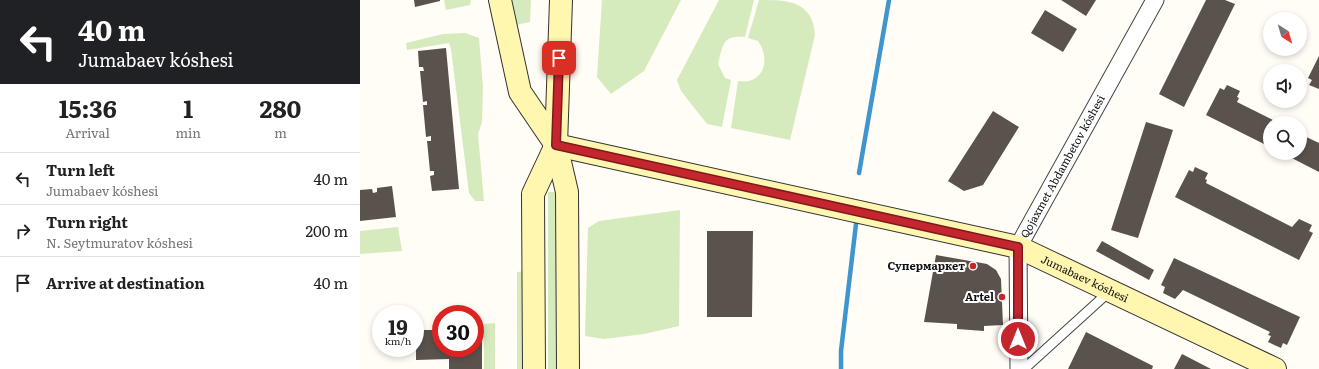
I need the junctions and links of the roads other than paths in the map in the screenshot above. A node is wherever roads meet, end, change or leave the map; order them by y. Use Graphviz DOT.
graph roads {
  1 [pos="500,0"];
  2 [pos="561,0"];
  3 [pos="1155,0"];
  4 [pos="556,145"];
  5 [pos="1018,247"];
  6 [pos="1110,291"];
  7 [pos="534,369"];
  8 [pos="568,369"];
  9 [pos="1019,369"];
  10 [pos="1024,369"];
  11 [pos="1275,369"];
  1 -- 4 [label="street"];
  2 -- 4 [label="street"];
  3 -- 5 [label="street, Qojaxmet Abdambetov kóshesi"];
  4 -- 5 [label="street, Jumabaev kóshesi"];
  4 -- 7 [label="street"];
  4 -- 8 [label="street"];
  5 -- 6 [label="street, Jumabaev kóshesi"];
  5 -- 9 [label="street, Qojaxmet Abdambetov kóshesi"];
  6 -- 10 [label="lane"];
  6 -- 11 [label="street, Jumabaev kóshesi"];
}
